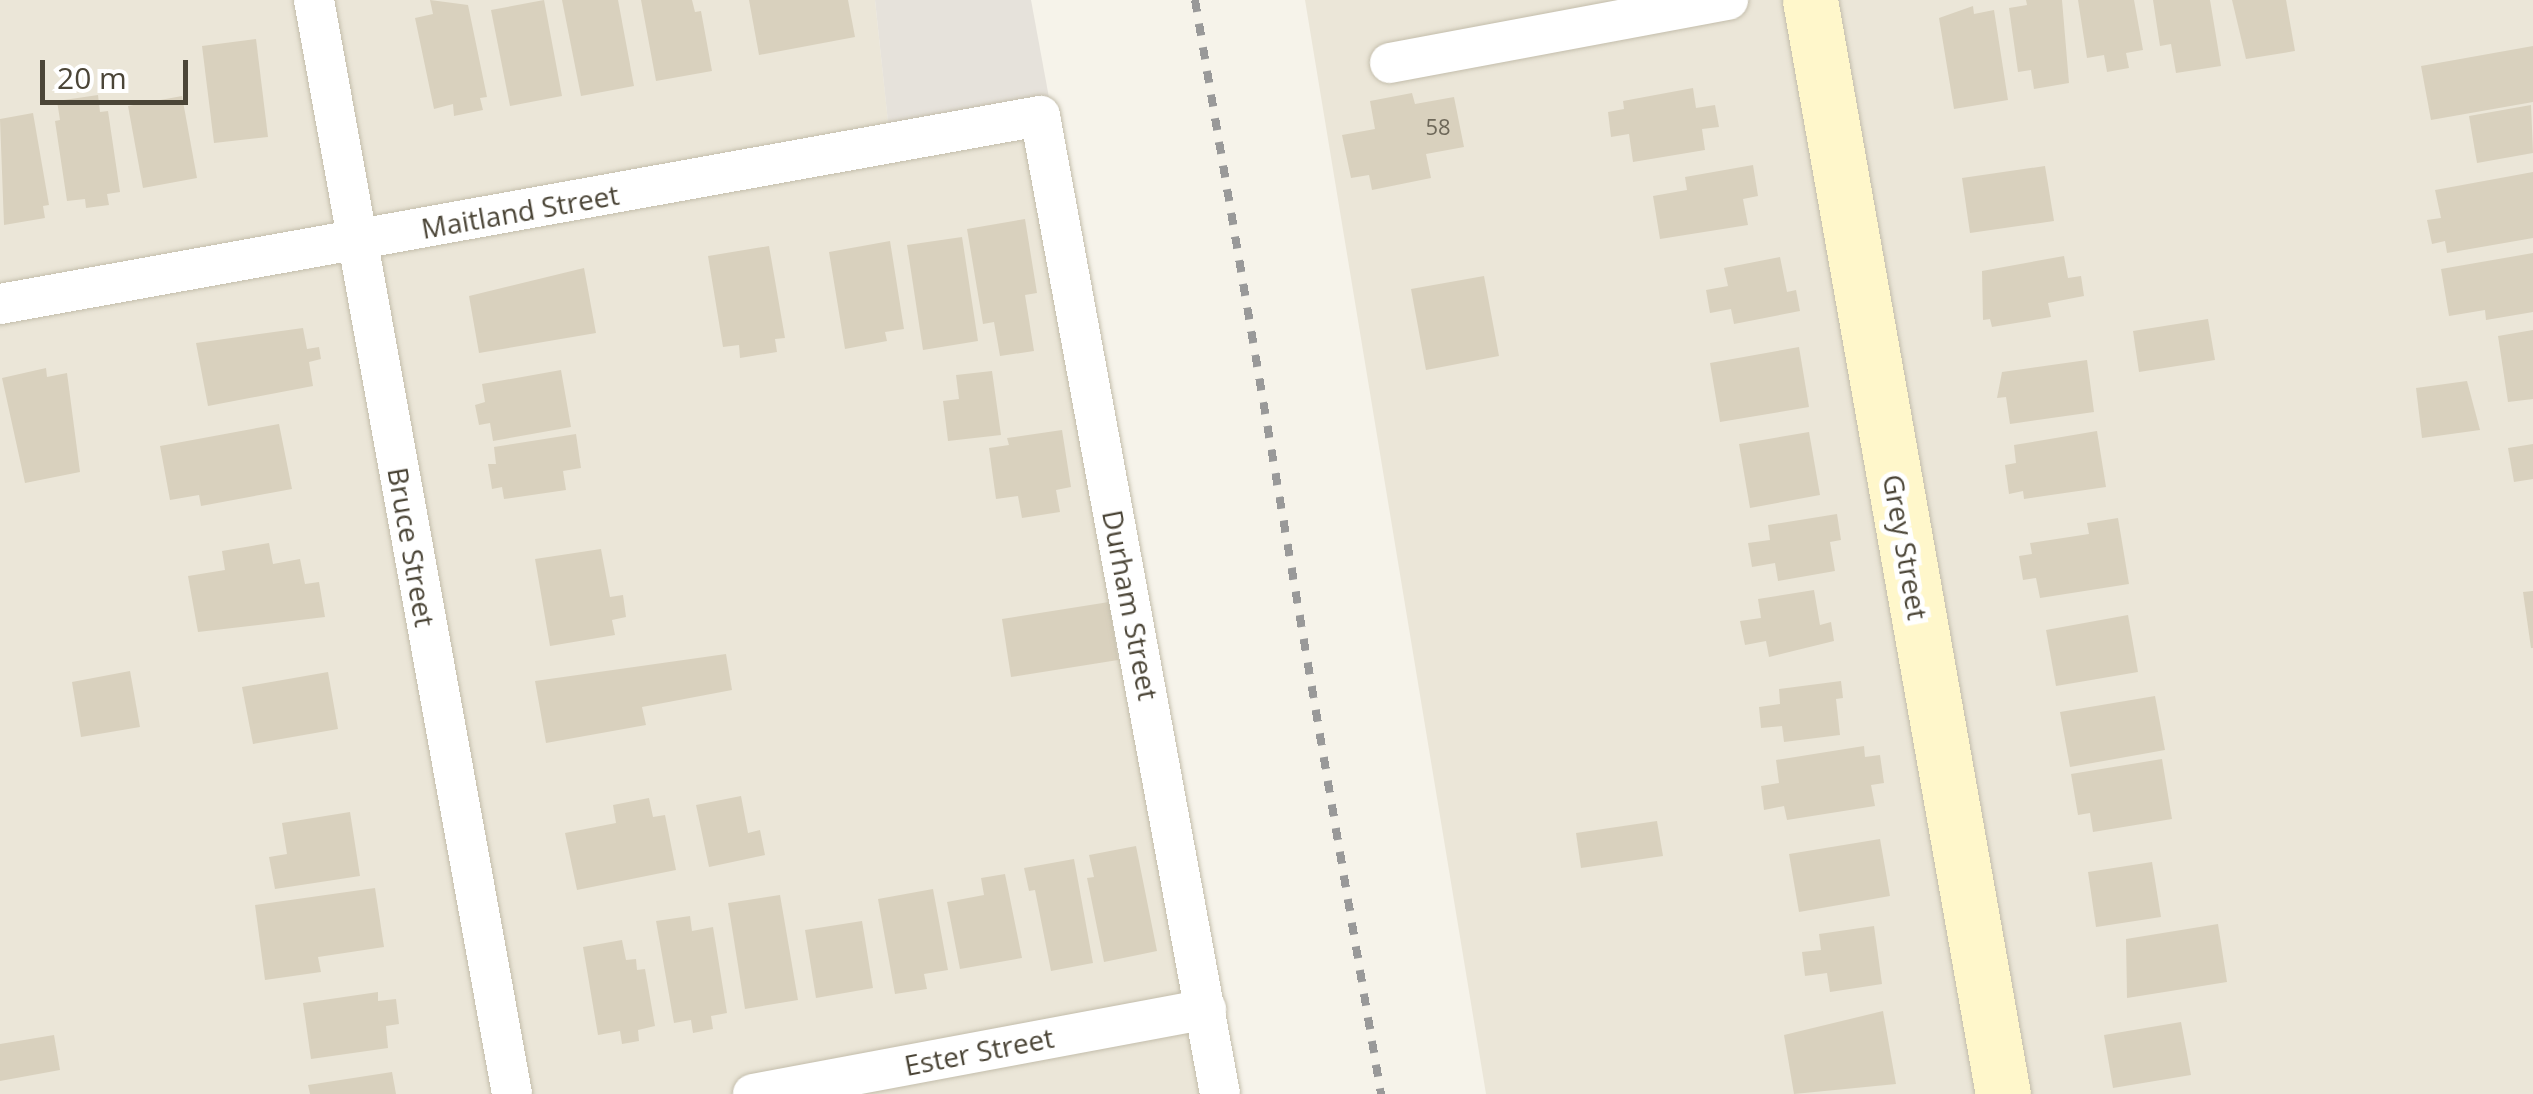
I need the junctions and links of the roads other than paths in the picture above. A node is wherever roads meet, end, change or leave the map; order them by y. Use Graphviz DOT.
graph roads {
  1 [pos="314,0"];
  2 [pos="1728,0"];
  3 [pos="1810,0"];
  4 [pos="1390,63"];
  5 [pos="1040,116"];
  6 [pos="356,240"];
  7 [pos="0,304"];
  8 [pos="1206,1009"];
  9 [pos="512,1094"];
  10 [pos="752,1094"];
  11 [pos="1220,1094"];
  12 [pos="2003,1094"];
  1 -- 6 [label="street, Bruce Street"];
  2 -- 4 [label="street"];
  3 -- 12 [label="street, Grey Street"];
  5 -- 6 [label="street, Maitland Street"];
  5 -- 8 [label="street, Durham Street"];
  6 -- 7 [label="street, Maitland Street"];
  6 -- 9 [label="street, Bruce Street"];
  8 -- 10 [label="street, Ester Street"];
  8 -- 11 [label="street, Durham Street"];
}
